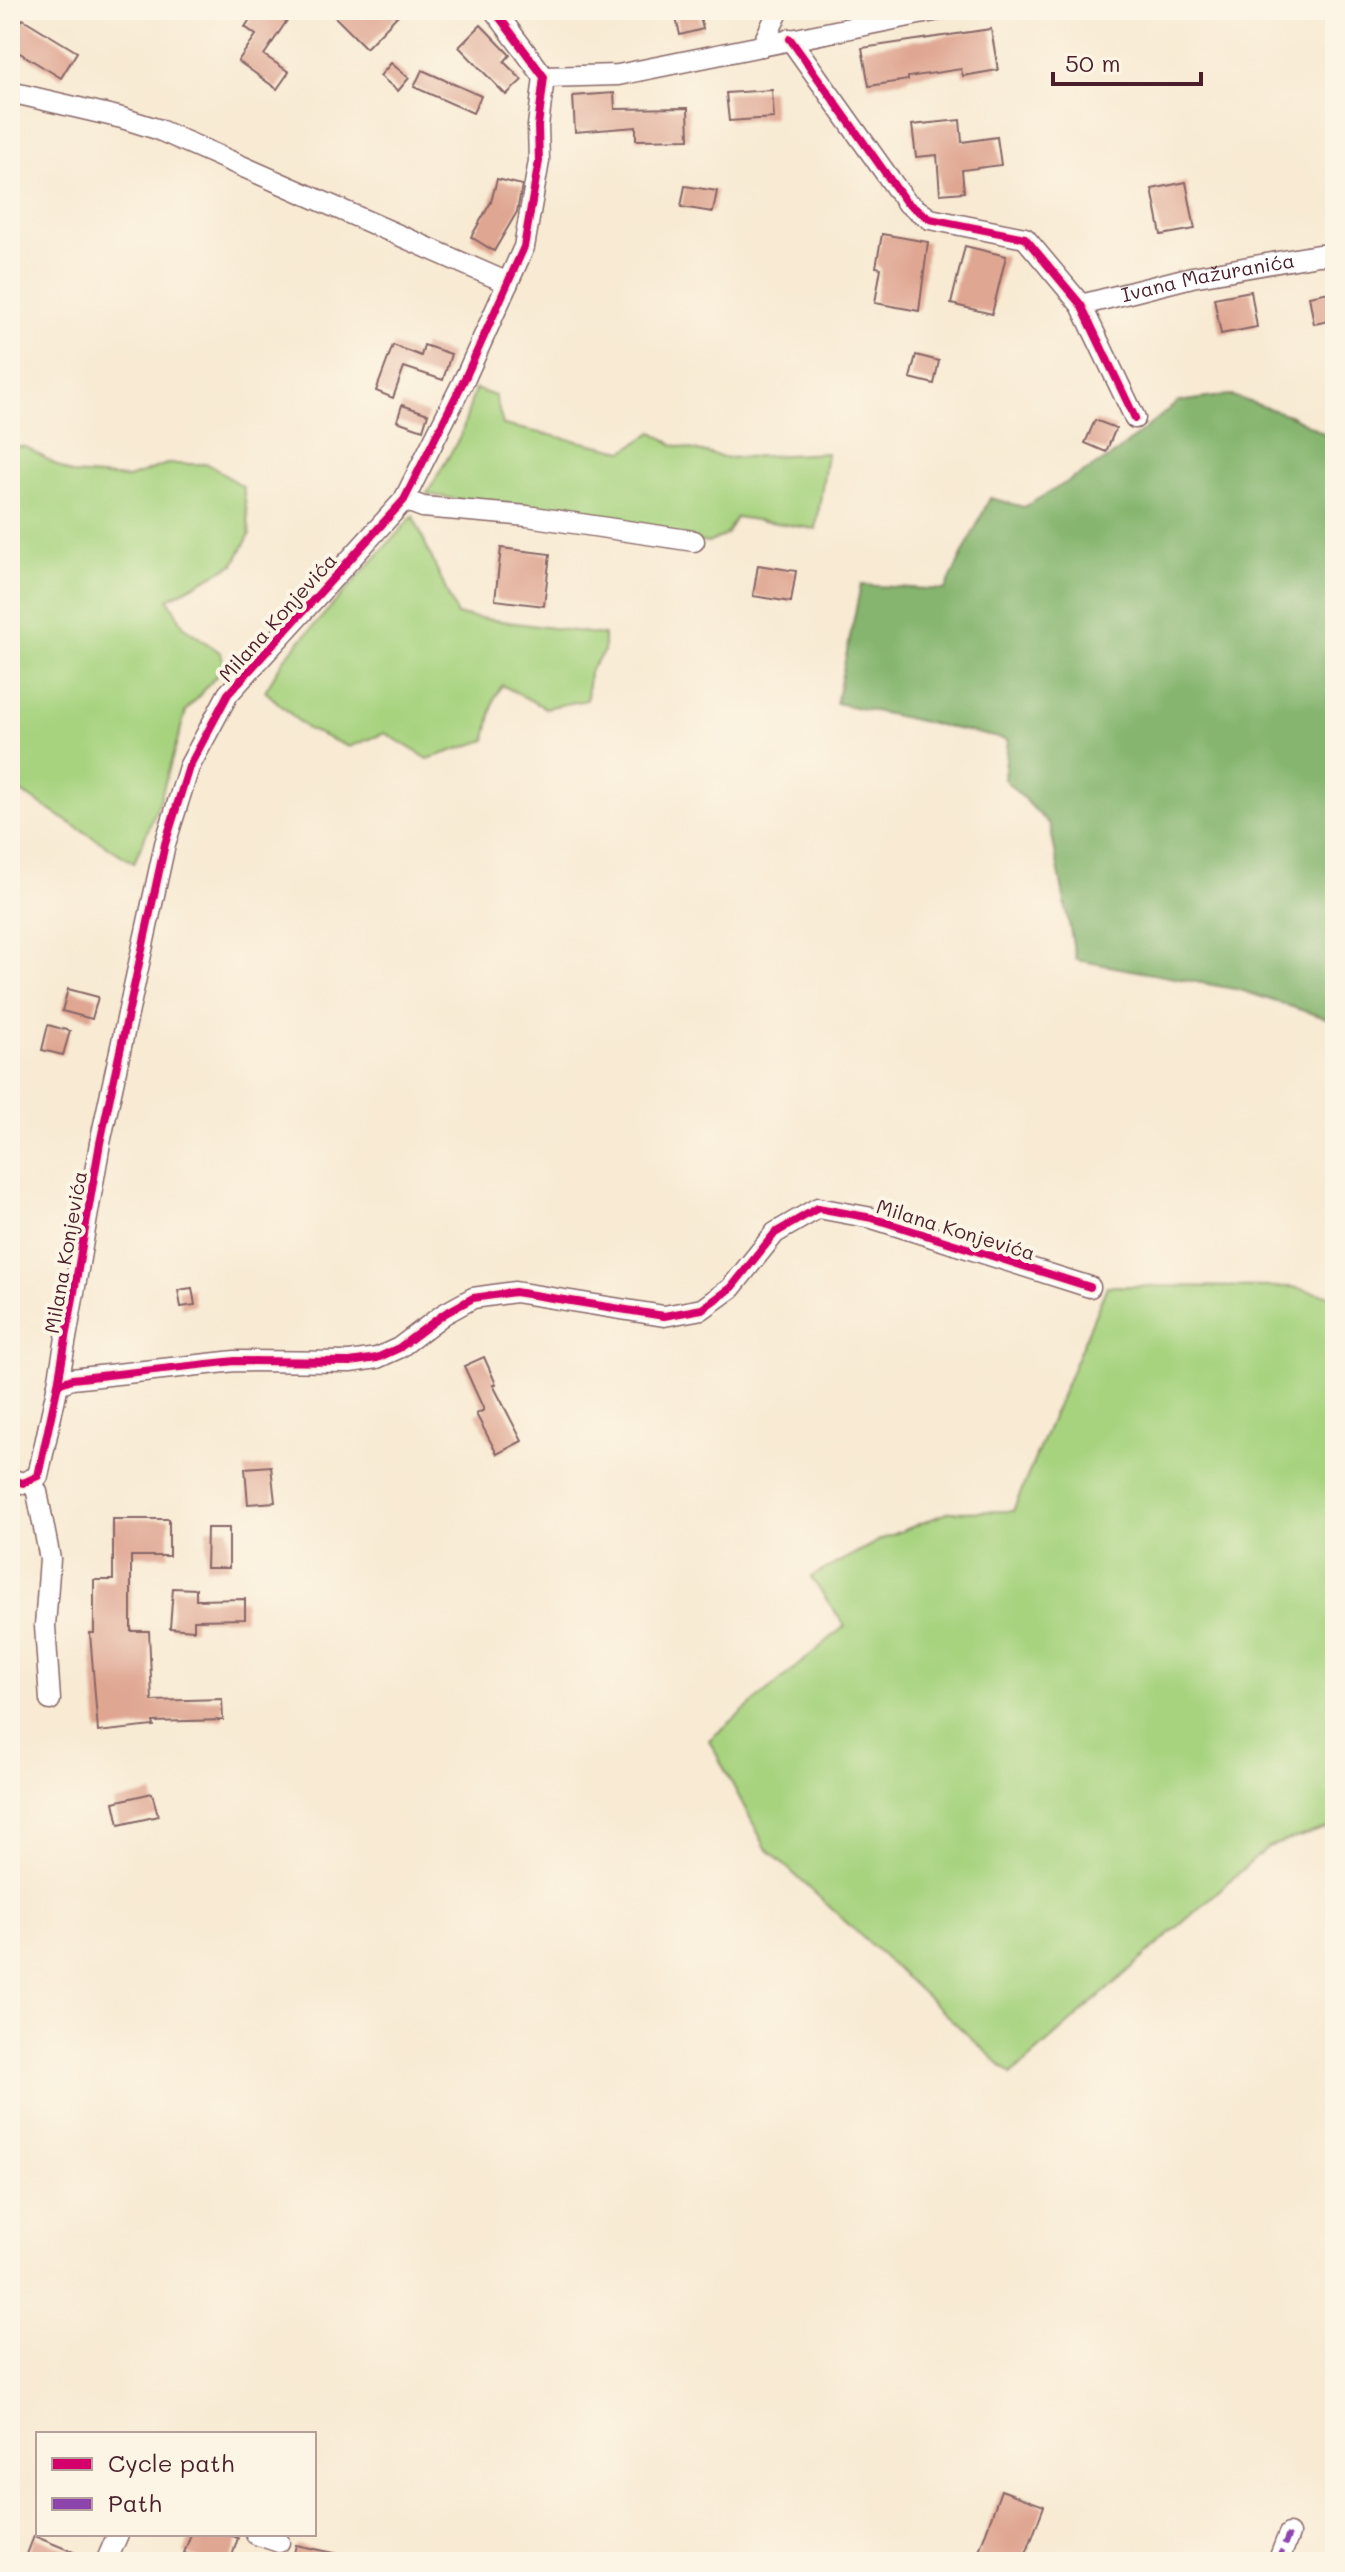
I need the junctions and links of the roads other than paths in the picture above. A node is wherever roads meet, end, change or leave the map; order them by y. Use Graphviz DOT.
graph roads {
  1 [pos="494,10"];
  2 [pos="779,10"];
  3 [pos="939,10"];
  4 [pos="790,39"];
  5 [pos="762,46"];
  6 [pos="544,77"];
  7 [pos="10,92"];
  8 [pos="1335,255"];
  9 [pos="508,283"];
  10 [pos="1081,305"];
  11 [pos="1135,418"];
  12 [pos="404,500"];
  13 [pos="694,541"];
  14 [pos="1090,1287"];
  15 [pos="58,1384"];
  16 [pos="10,1479"];
  17 [pos="31,1481"];
  18 [pos="50,1700"];
  19 [pos="1289,2534"];
  20 [pos="117,2536"];
  21 [pos="262,2536"];
  22 [pos="279,2542"];
  23 [pos="106,2562"];
  24 [pos="1278,2562"];
  1 -- 6 [label="street"];
  2 -- 5 [label="street"];
  3 -- 4 [label="street"];
  4 -- 5 [label="street"];
  4 -- 10 [label="street"];
  5 -- 6 [label="street"];
  6 -- 9 [label="street, Milana Konjevića"];
  7 -- 9 [label="street"];
  8 -- 10 [label="street, Ivana Mažuranića"];
  9 -- 12 [label="street, Milana Konjevića"];
  10 -- 11 [label="street"];
  12 -- 13 [label="street"];
  12 -- 15 [label="street, Milana Konjevića"];
  14 -- 15 [label="street, Milana Konjevića"];
  15 -- 17 [label="street, Milana Konjevića"];
  16 -- 17 [label="street"];
  17 -- 18 [label="street"];
  19 -- 24 [label="street"];
  20 -- 23 [label="street"];
  21 -- 22 [label="street"];
}
